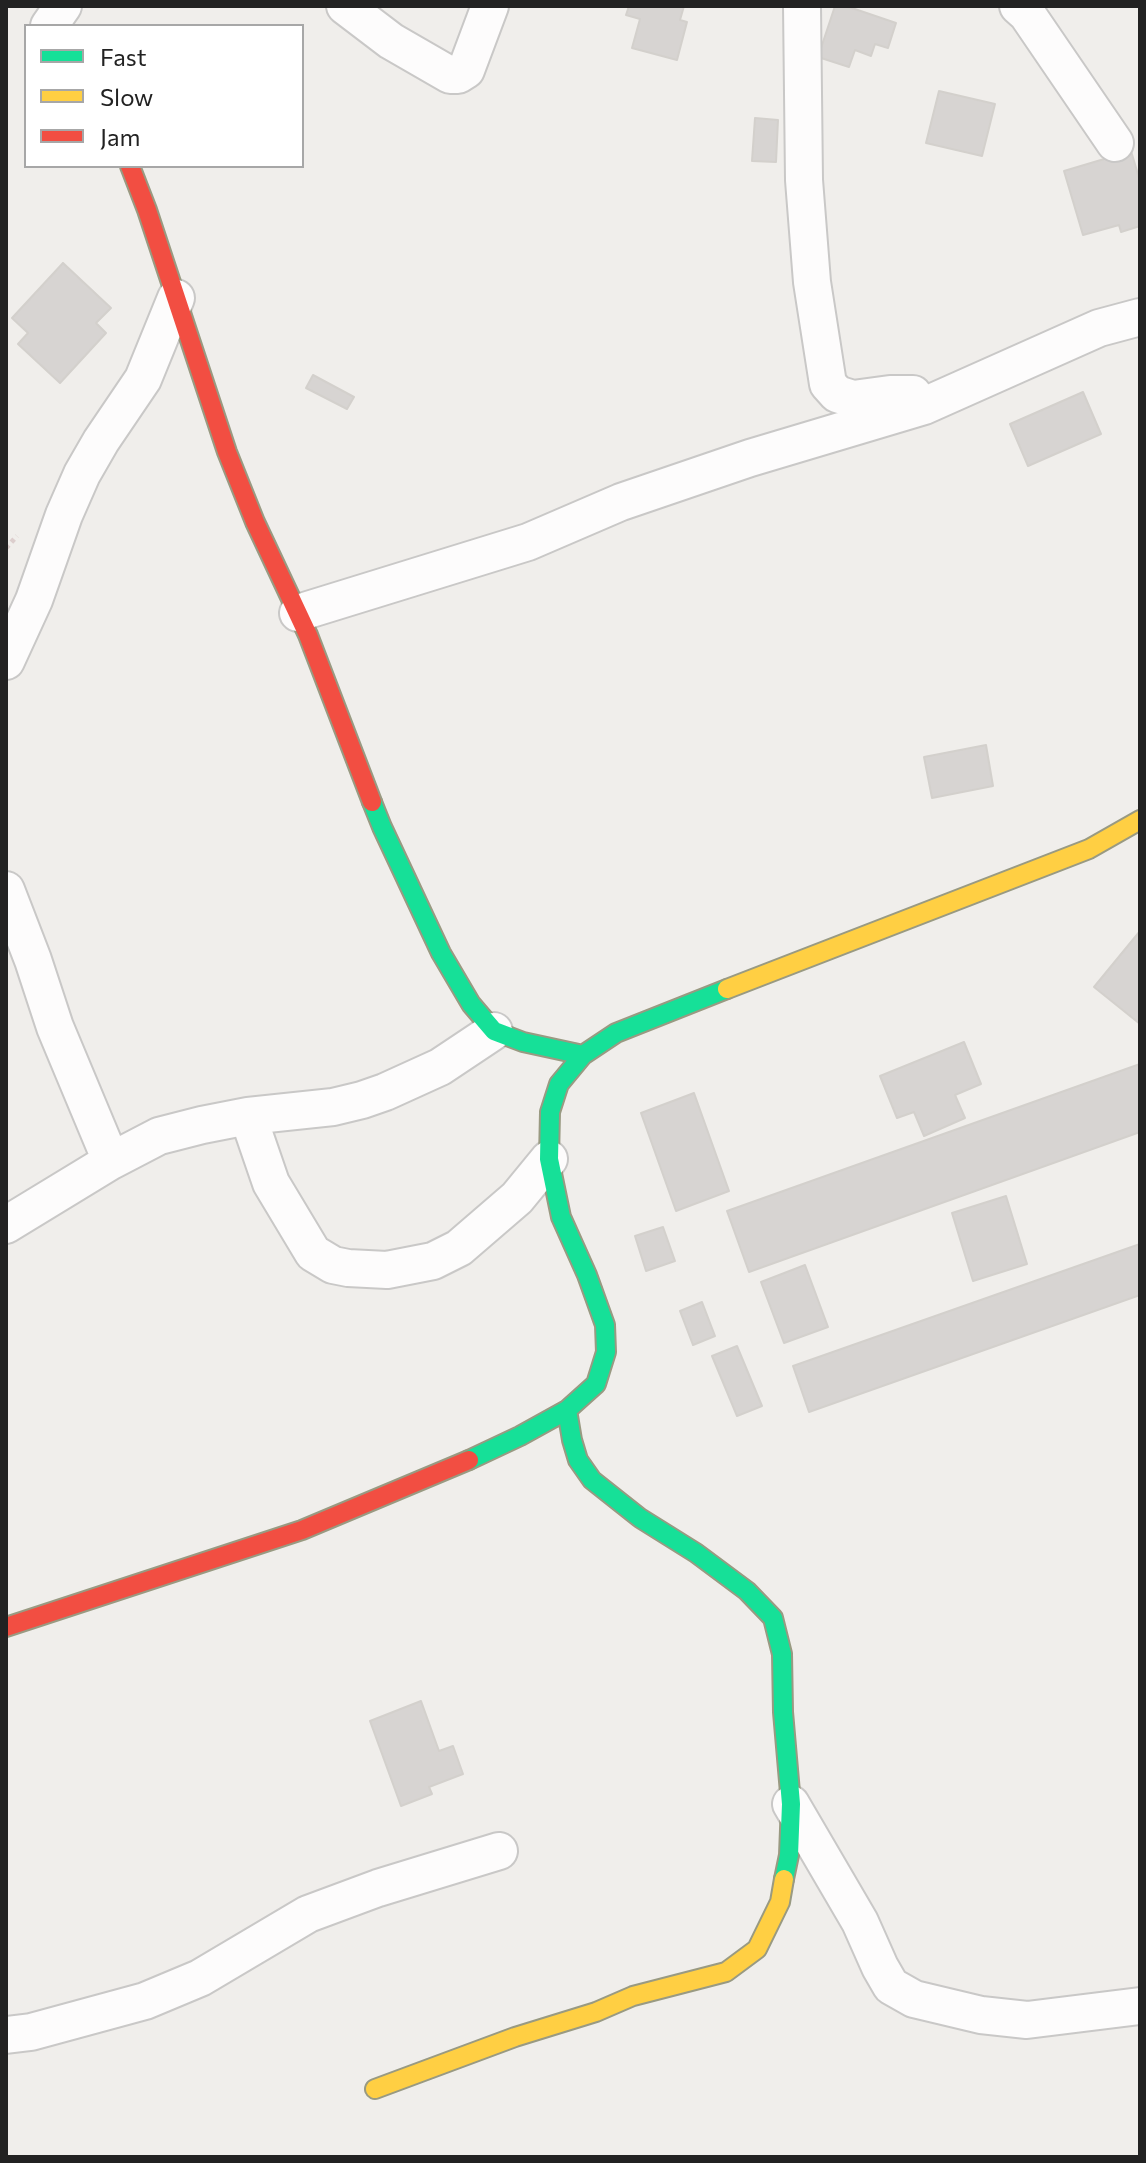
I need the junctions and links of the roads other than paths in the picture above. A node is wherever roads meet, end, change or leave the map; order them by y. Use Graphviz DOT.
graph roads {
  1 [pos="63,6"];
  2 [pos="345,6"];
  3 [pos="490,6"];
  4 [pos="802,6"];
  5 [pos="1018,6"];
  6 [pos="50,24"];
  7 [pos="1115,143"];
  8 [pos="131,168"];
  9 [pos="176,298"];
  10 [pos="1140,317"];
  11 [pos="951,394"];
  12 [pos="298,613"];
  13 [pos="6,661"];
  14 [pos="1140,820"];
  15 [pos="6,890"];
  16 [pos="20,961"];
  17 [pos="494,1031"];
  18 [pos="583,1055"];
  19 [pos="248,1116"];
  20 [pos="549,1159"];
  21 [pos="111,1161"];
  22 [pos="6,1225"];
  23 [pos="567,1410"];
  24 [pos="6,1627"];
  25 [pos="791,1804"];
  26 [pos="499,1851"];
  27 [pos="1140,2006"];
  28 [pos="6,2035"];
  29 [pos="375,2089"];
  1 -- 6 [label="street"];
  2 -- 3 [label="street"];
  4 -- 11 [label="street"];
  5 -- 7 [label="street"];
  8 -- 9 [label="street"];
  9 -- 12 [label="street"];
  9 -- 13 [label="street"];
  10 -- 11 [label="street"];
  11 -- 12 [label="street"];
  12 -- 17 [label="street"];
  14 -- 18 [label="street"];
  15 -- 16 [label="street"];
  16 -- 21 [label="street"];
  17 -- 18 [label="street"];
  17 -- 19 [label="street"];
  18 -- 20 [label="street"];
  19 -- 20 [label="street"];
  19 -- 21 [label="street"];
  20 -- 23 [label="street"];
  21 -- 22 [label="street"];
  23 -- 24 [label="street"];
  23 -- 25 [label="street"];
  25 -- 27 [label="street"];
  25 -- 29 [label="street"];
  26 -- 28 [label="street"];
}
